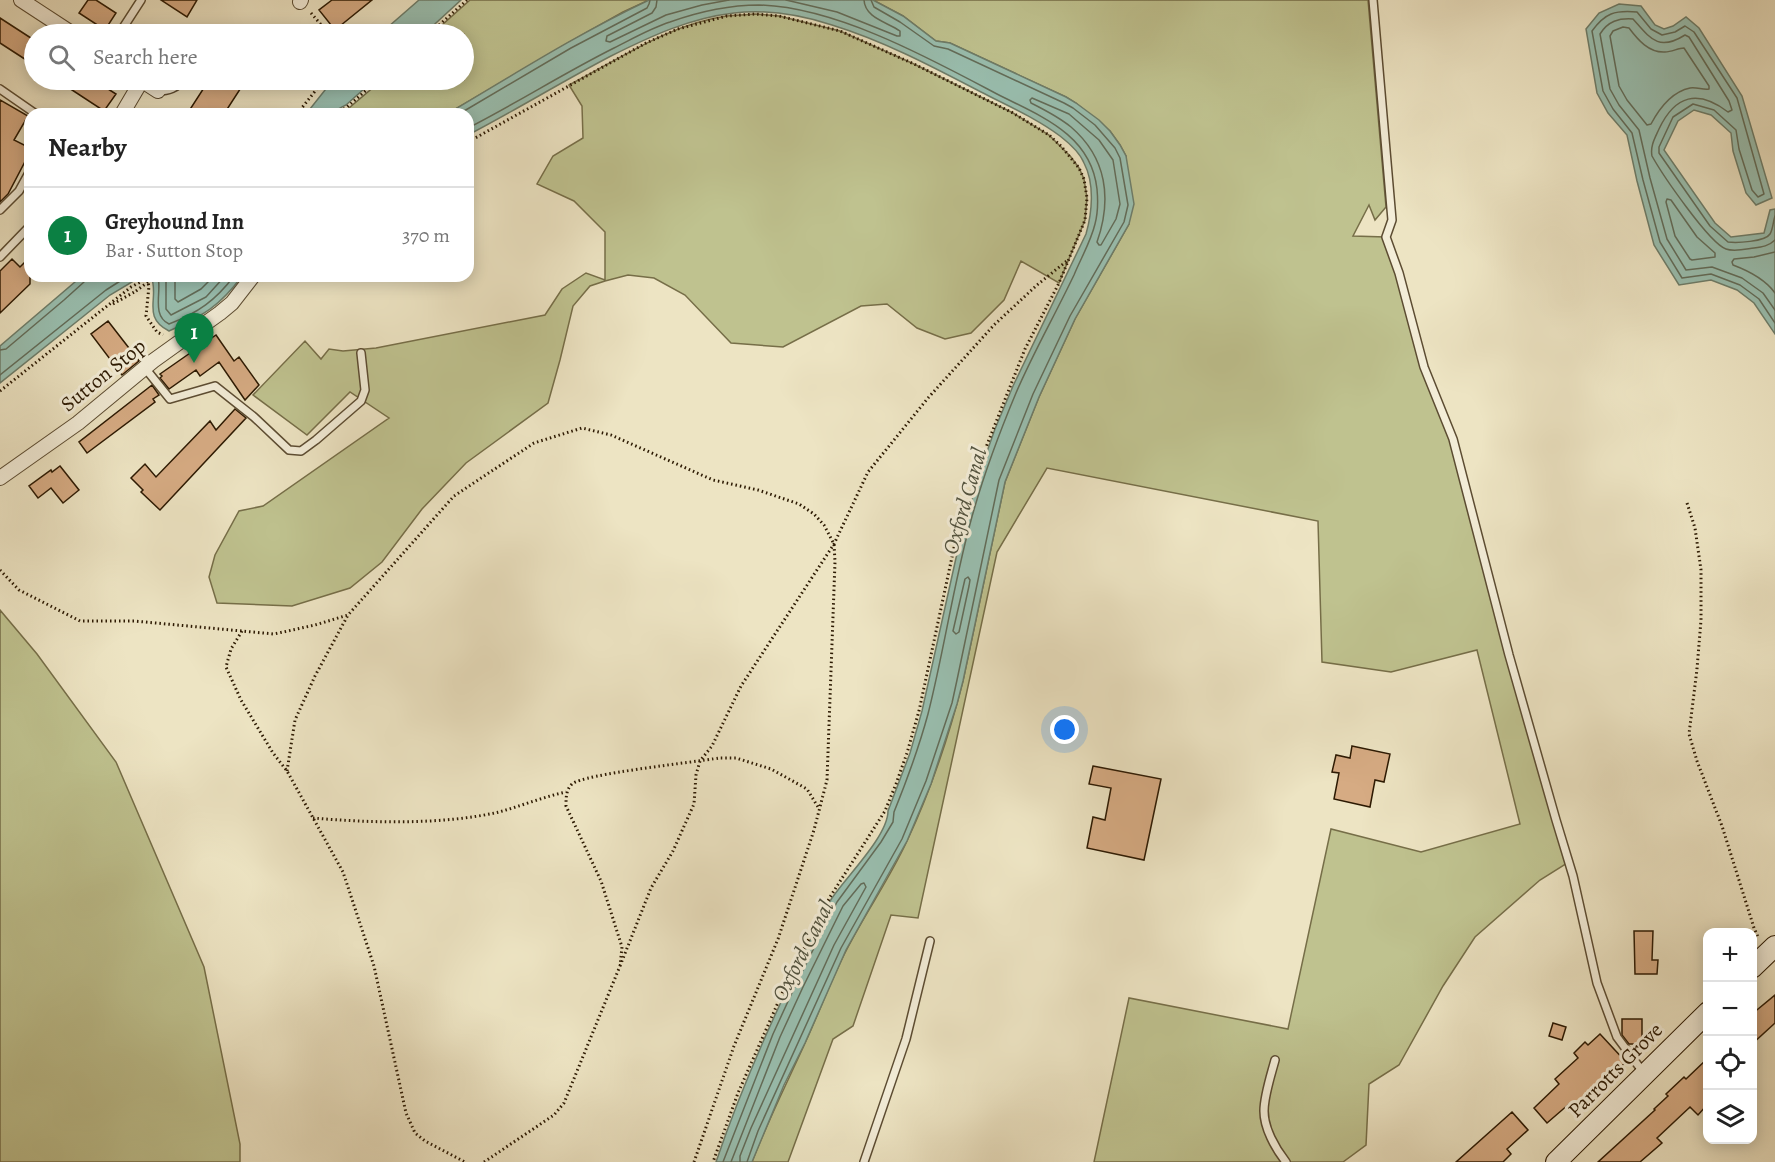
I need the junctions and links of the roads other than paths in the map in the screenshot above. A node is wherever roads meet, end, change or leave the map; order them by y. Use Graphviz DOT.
graph roads {
  1 [pos="21,0"];
  2 [pos="141,0"];
  3 [pos="1373,0"];
  4 [pos="58,24"];
  5 [pos="125,24"];
  6 [pos="0,88"];
  7 [pos="136,90"];
  8 [pos="169,90"];
  9 [pos="158,91"];
  10 [pos="28,108"];
  11 [pos="126,108"];
  12 [pos="24,182"];
  13 [pos="0,210"];
  14 [pos="24,232"];
  15 [pos="0,257"];
  16 [pos="248,282"];
  17 [pos="361,353"];
  18 [pos="145,368"];
  19 [pos="0,478"];
  20 [pos="930,941"];
  21 [pos="1768,943"];
  22 [pos="1757,960"];
  23 [pos="1703,1016"];
  24 [pos="1275,1060"];
  25 [pos="1645,1074"];
  26 [pos="864,1162"];
  27 [pos="1286,1162"];
  28 [pos="1556,1162"];
  1 -- 4 [label="street"];
  2 -- 5 [label="lane"];
  3 -- 25 [label="lane"];
  6 -- 10 [label="lane"];
  7 -- 11 [label="street"];
  8 -- 9 [label="lane"];
  12 -- 13 [label="lane"];
  14 -- 15 [label="lane"];
  16 -- 18 [label="street, Sutton Stop"];
  17 -- 18 [label="lane"];
  18 -- 19 [label="street, Sutton Stop"];
  20 -- 26 [label="lane"];
  21 -- 22 [label="main road"];
  23 -- 25 [label="main road, Parrotts Grove"];
  24 -- 27 [label="lane"];
  25 -- 28 [label="main road, Parrotts Grove"];
}
